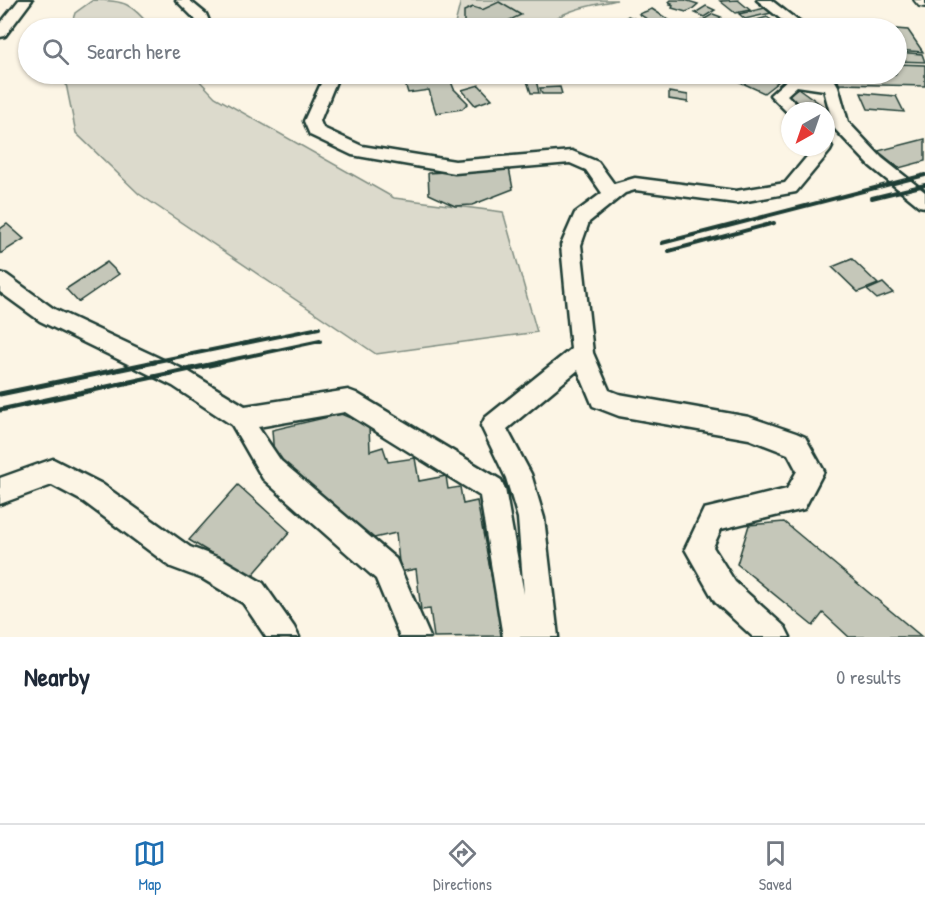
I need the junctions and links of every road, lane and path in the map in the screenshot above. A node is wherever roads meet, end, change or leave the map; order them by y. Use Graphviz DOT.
graph roads {
  1 [pos="26,0"];
  2 [pos="182,0"];
  3 [pos="763,0"];
  4 [pos="778,4"];
  5 [pos="201,18"];
  6 [pos="791,18"];
  7 [pos="0,33"];
  8 [pos="328,84"];
  9 [pos="791,84"];
  10 [pos="829,84"];
  11 [pos="785,102"];
  12 [pos="815,156"];
  13 [pos="612,194"];
  14 [pos="925,201"];
  15 [pos="0,281"];
  16 [pos="582,353"];
  17 [pos="242,418"];
  18 [pos="0,491"];
  19 [pos="284,637"];
  20 [pos="415,637"];
  21 [pos="518,637"];
  22 [pos="543,637"];
  23 [pos="775,637"];
  1 -- 7 [label="street"];
  2 -- 5 [label="street"];
  3 -- 4 [label="street"];
  4 -- 6 [label="street"];
  8 -- 13 [label="street"];
  9 -- 11 [label="street"];
  10 -- 14 [label="street"];
  12 -- 13 [label="street"];
  13 -- 16 [label="street"];
  15 -- 17 [label="street"];
  16 -- 22 [label="street"];
  16 -- 23 [label="street"];
  17 -- 20 [label="street"];
  17 -- 21 [label="street"];
  18 -- 19 [label="street"];
}
